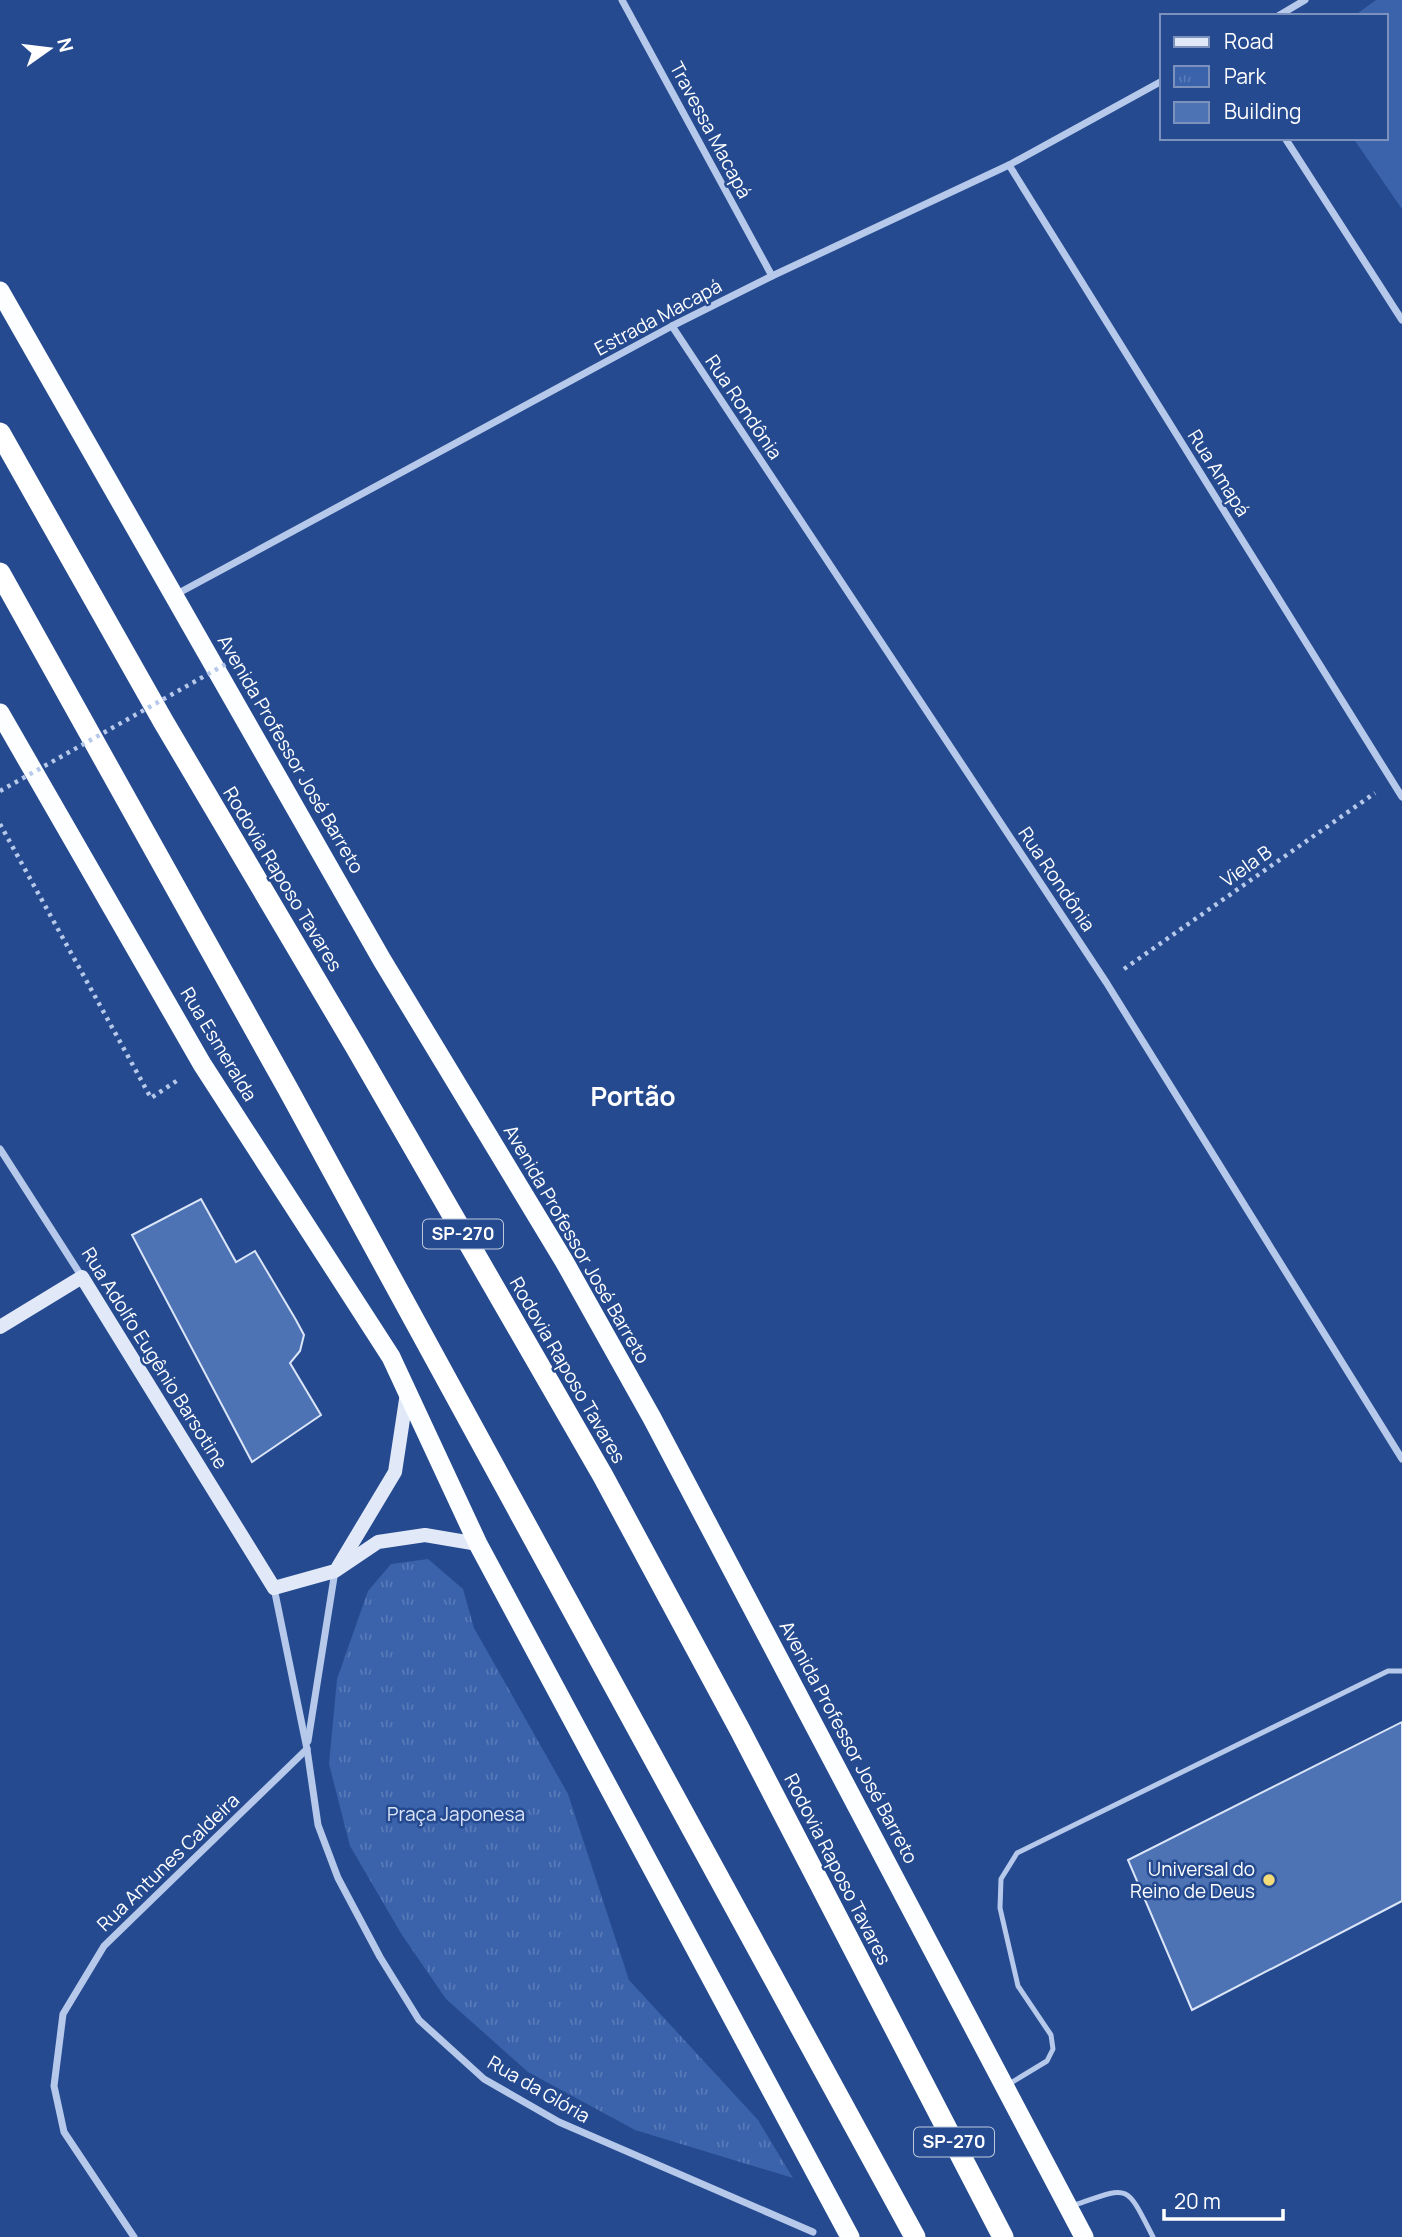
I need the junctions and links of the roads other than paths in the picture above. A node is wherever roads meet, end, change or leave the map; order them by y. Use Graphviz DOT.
graph roads {
  1 [pos="622,0"];
  2 [pos="1305,0"];
  3 [pos="1281,14"];
  4 [pos="1160,82"];
  5 [pos="1286,140"];
  6 [pos="1009,165"];
  7 [pos="772,276"];
  8 [pos="0,291"];
  9 [pos="1402,320"];
  10 [pos="672,326"];
  11 [pos="0,433"];
  12 [pos="0,573"];
  13 [pos="175,595"];
  14 [pos="0,713"];
  15 [pos="1402,797"];
  16 [pos="0,1149"];
  17 [pos="82,1277"];
  18 [pos="0,1327"];
  19 [pos="407,1392"];
  20 [pos="1402,1459"];
  21 [pos="478,1545"];
  22 [pos="335,1571"];
  23 [pos="274,1588"];
  24 [pos="1402,1671"];
  25 [pos="307,1749"];
  26 [pos="1003,2088"];
  27 [pos="1067,2208"];
  28 [pos="813,2232"];
  29 [pos="134,2237"];
  30 [pos="849,2237"];
  31 [pos="915,2237"];
  32 [pos="1003,2237"];
  33 [pos="1084,2237"];
  34 [pos="1153,2237"];
  1 -- 7 [label="street, Travessa Macapá"];
  2 -- 3 [label="street"];
  4 -- 6 [label="street, Estrada Macapá"];
  5 -- 9 [label="street"];
  6 -- 7 [label="street, Estrada Macapá"];
  6 -- 15 [label="street, Rua Amapá"];
  7 -- 10 [label="street, Estrada Macapá"];
  8 -- 13 [label="highway, Avenida Professor José Barreto"];
  10 -- 13 [label="street, Estrada Macapá"];
  10 -- 20 [label="street, Rua Rondônia"];
  11 -- 32 [label="highway, Rodovia Raposo Tavares / SP-270"];
  12 -- 31 [label="highway"];
  13 -- 26 [label="highway, Avenida Professor José Barreto"];
  14 -- 19 [label="highway, Rua Esmeralda"];
  16 -- 17 [label="street, Rua Adolfo Eugênio Barsotine"];
  17 -- 18 [label="main road"];
  17 -- 23 [label="main road, Rua Adolfo Eugênio Barsotine"];
  19 -- 21 [label="highway"];
  19 -- 22 [label="main road"];
  21 -- 22 [label="main road"];
  21 -- 30 [label="highway"];
  22 -- 23 [label="main road"];
  22 -- 25 [label="street"];
  23 -- 25 [label="street"];
  24 -- 26 [label="lane"];
  25 -- 28 [label="street, Rua da Glória"];
  25 -- 29 [label="street, Rua Antunes Caldeira"];
  26 -- 27 [label="highway, Avenida Professor José Barreto"];
  27 -- 33 [label="highway, Avenida Professor José Barreto"];
  27 -- 34 [label="lane"];
}
